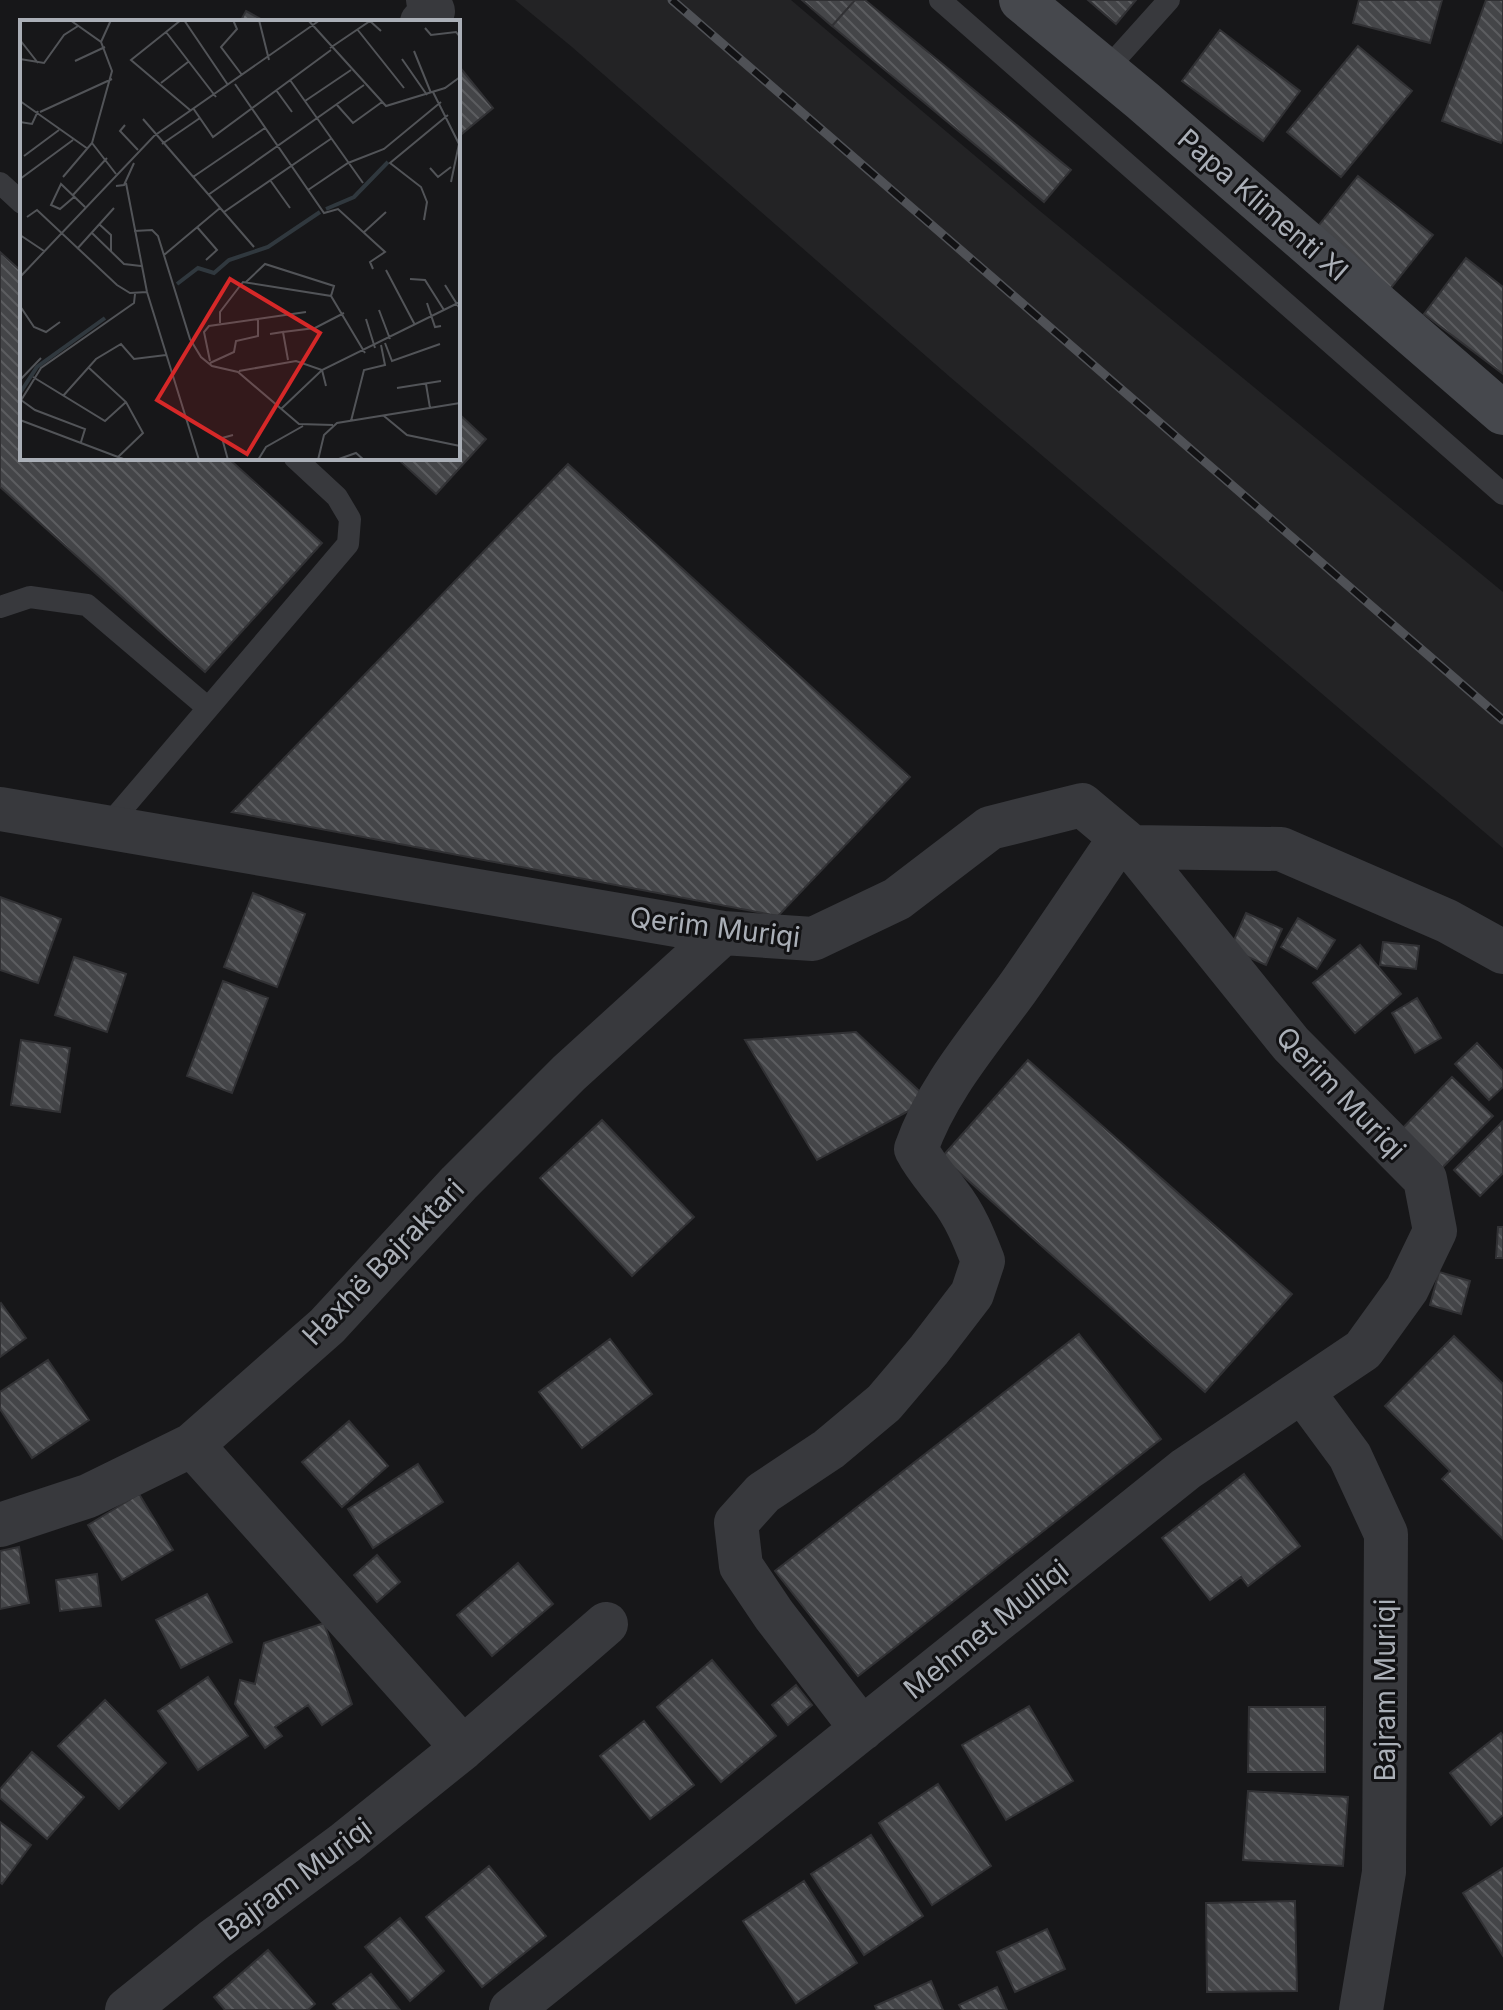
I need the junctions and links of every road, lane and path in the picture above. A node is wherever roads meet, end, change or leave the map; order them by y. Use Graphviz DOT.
graph roads {
  1 [pos="428,0"];
  2 [pos="940,0"];
  3 [pos="1021,0"];
  4 [pos="1169,0"];
  5 [pos="424,20"];
  6 [pos="1106,70"];
  7 [pos="0,183"];
  8 [pos="20,201"];
  9 [pos="1503,413"];
  10 [pos="297,460"];
  11 [pos="1503,494"];
  12 [pos="0,607"];
  13 [pos="208,708"];
  14 [pos="0,809"];
  15 [pos="106,828"];
  16 [pos="1126,842"];
  17 [pos="723,933"];
  18 [pos="1503,952"];
  19 [pos="1435,1231"];
  20 [pos="1302,1391"];
  21 [pos="192,1445"];
  22 [pos="0,1525"];
  23 [pos="606,1624"];
  24 [pos="862,1729"];
  25 [pos="463,1748"];
  26 [pos="127,2010"];
  27 [pos="511,2010"];
  28 [pos="1361,2010"];
  1 -- 5 [label="street"];
  2 -- 11 [label="lane"];
  3 -- 6 [label="street, Papa Klimenti XI"];
  4 -- 6 [label="lane"];
  6 -- 9 [label="street, Papa Klimenti XI"];
  7 -- 8 [label="lane"];
  10 -- 13 [label="lane"];
  12 -- 13 [label="lane"];
  13 -- 15 [label="lane"];
  14 -- 15 [label="street, Qerim Muriqi"];
  15 -- 17 [label="street, Qerim Muriqi"];
  16 -- 17 [label="street, Qerim Muriqi"];
  16 -- 18 [label="street"];
  16 -- 19 [label="street, Qerim Muriqi"];
  16 -- 24 [label="street"];
  17 -- 21 [label="street, Haxhë Bajraktari"];
  19 -- 20 [label="street, Mehmet Mulliqi"];
  20 -- 24 [label="street, Mehmet Mulliqi"];
  20 -- 28 [label="street, Bajram Muriqi"];
  21 -- 22 [label="street, Haxhë Bajraktari"];
  21 -- 25 [label="street"];
  23 -- 25 [label="street, Bajram Muriqi"];
  24 -- 27 [label="street, Mehmet Mulliqi"];
  25 -- 26 [label="street, Bajram Muriqi"];
}
